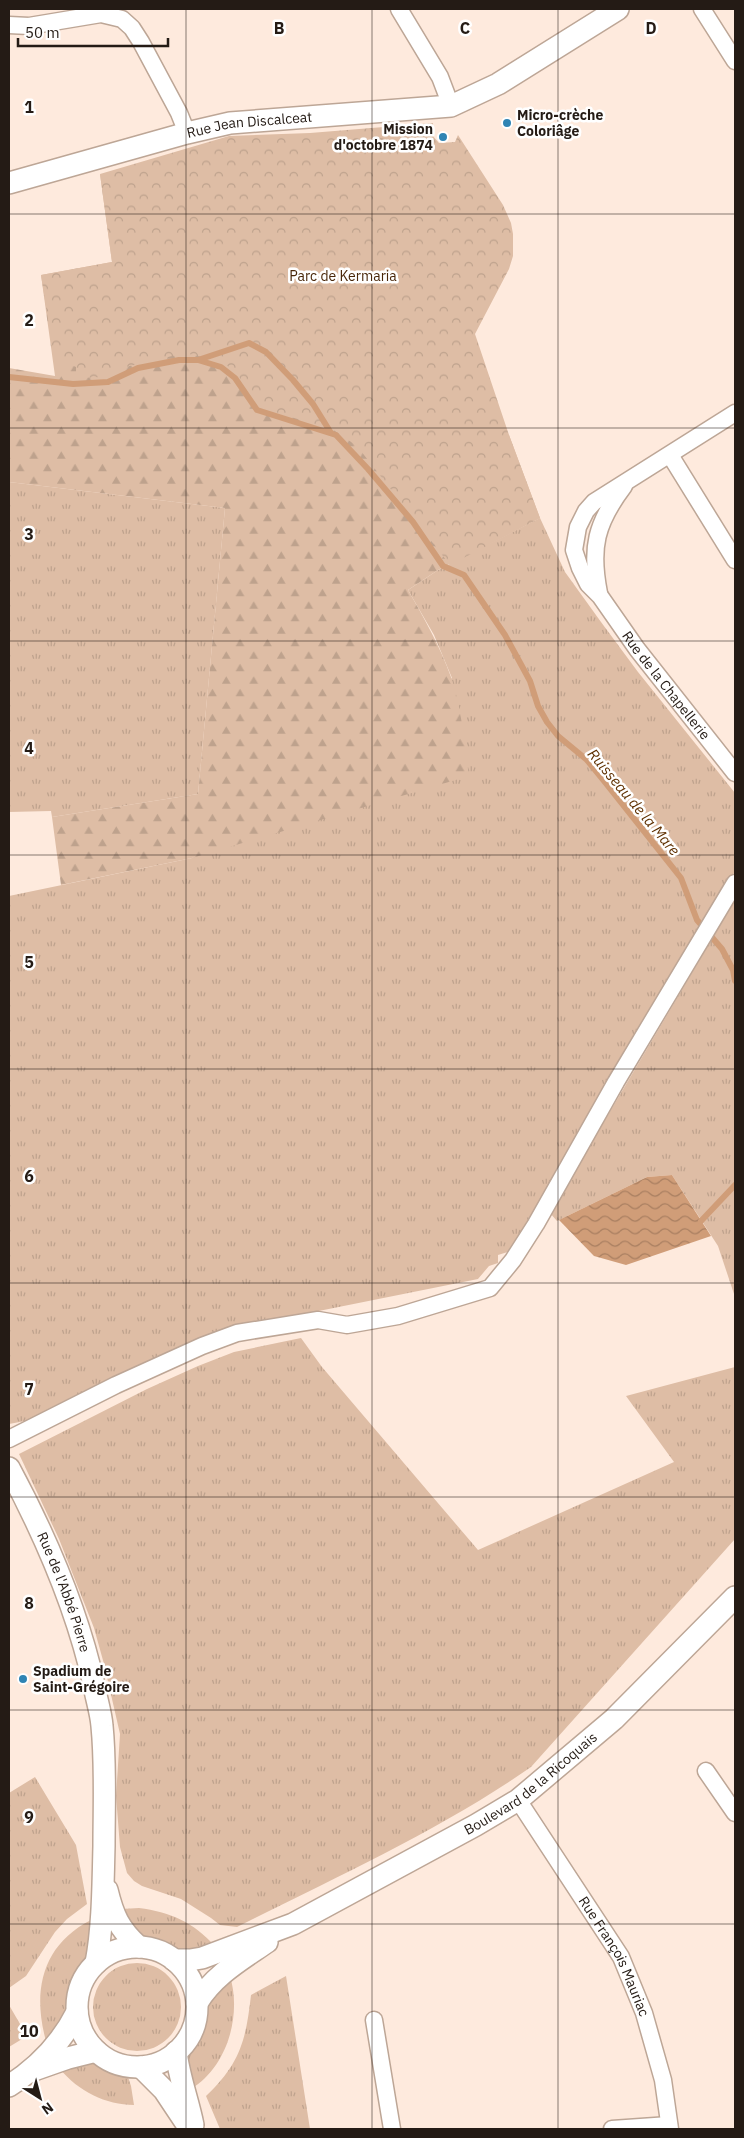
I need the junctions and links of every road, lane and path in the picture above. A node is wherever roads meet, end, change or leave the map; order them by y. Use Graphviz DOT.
graph roads {
  1 [pos="399,9"];
  2 [pos="618,9"];
  3 [pos="702,9"];
  4 [pos="102,12"];
  5 [pos="9,25"];
  6 [pos="735,62"];
  7 [pos="451,106"];
  8 [pos="187,133"];
  9 [pos="9,184"];
  10 [pos="735,414"];
  11 [pos="670,455"];
  12 [pos="735,560"];
  13 [pos="735,773"];
  14 [pos="735,883"];
  15 [pos="9,1439"];
  16 [pos="9,1468"];
  17 [pos="735,1596"];
  18 [pos="706,1771"];
  19 [pos="518,1800"];
  20 [pos="735,1813"];
  21 [pos="103,1874"];
  22 [pos="293,1924"];
  23 [pos="139,1947"];
  24 [pos="174,1960"];
  25 [pos="96,1963"];
  26 [pos="197,2003"];
  27 [pos="77,2012"];
  28 [pos="374,2020"];
  29 [pos="96,2051"];
  30 [pos="176,2052"];
  31 [pos="141,2067"];
  32 [pos="30,2072"];
  33 [pos="9,2086"];
  34 [pos="669,2127"];
  35 [pos="190,2129"];
  36 [pos="194,2129"];
  37 [pos="392,2129"];
  38 [pos="612,2129"];
  1 -- 7 [label="street"];
  2 -- 7 [label="street, Rue Jean Discalceat"];
  3 -- 6 [label="street"];
  4 -- 5 [label="street"];
  4 -- 8 [label="street"];
  7 -- 8 [label="street, Rue Jean Discalceat"];
  8 -- 9 [label="street, Rue Jean Discalceat"];
  10 -- 11 [label="street, Rue de la Chapellerie"];
  11 -- 12 [label="street"];
  11 -- 13 [label="street, Rue de la Chapellerie"];
  14 -- 15 [label="street"];
  16 -- 21 [label="street, Rue de l'Abbé Pierre"];
  17 -- 19 [label="street, Boulevard de la Ricoquais"];
  18 -- 20 [label="street"];
  19 -- 22 [label="street, Boulevard de la Ricoquais"];
  19 -- 34 [label="street, Rue François Mauriac"];
  21 -- 23 [label="street, Rue de l'Abbé Pierre"];
  21 -- 25 [label="street, Rue de l'Abbé Pierre"];
  22 -- 24 [label="street, Boulevard de la Ricoquais"];
  22 -- 26 [label="street, Boulevard de la Ricoquais"];
  23 -- 24 [label="street"];
  23 -- 25 [label="street"];
  24 -- 26 [label="street"];
  25 -- 27 [label="street"];
  26 -- 30 [label="street"];
  27 -- 29 [label="street"];
  27 -- 32 [label="street"];
  28 -- 37 [label="street"];
  29 -- 31 [label="street"];
  29 -- 32 [label="street"];
  30 -- 31 [label="street"];
  30 -- 36 [label="street"];
  31 -- 35 [label="street"];
  32 -- 33 [label="street"];
  34 -- 38 [label="street"];
}
